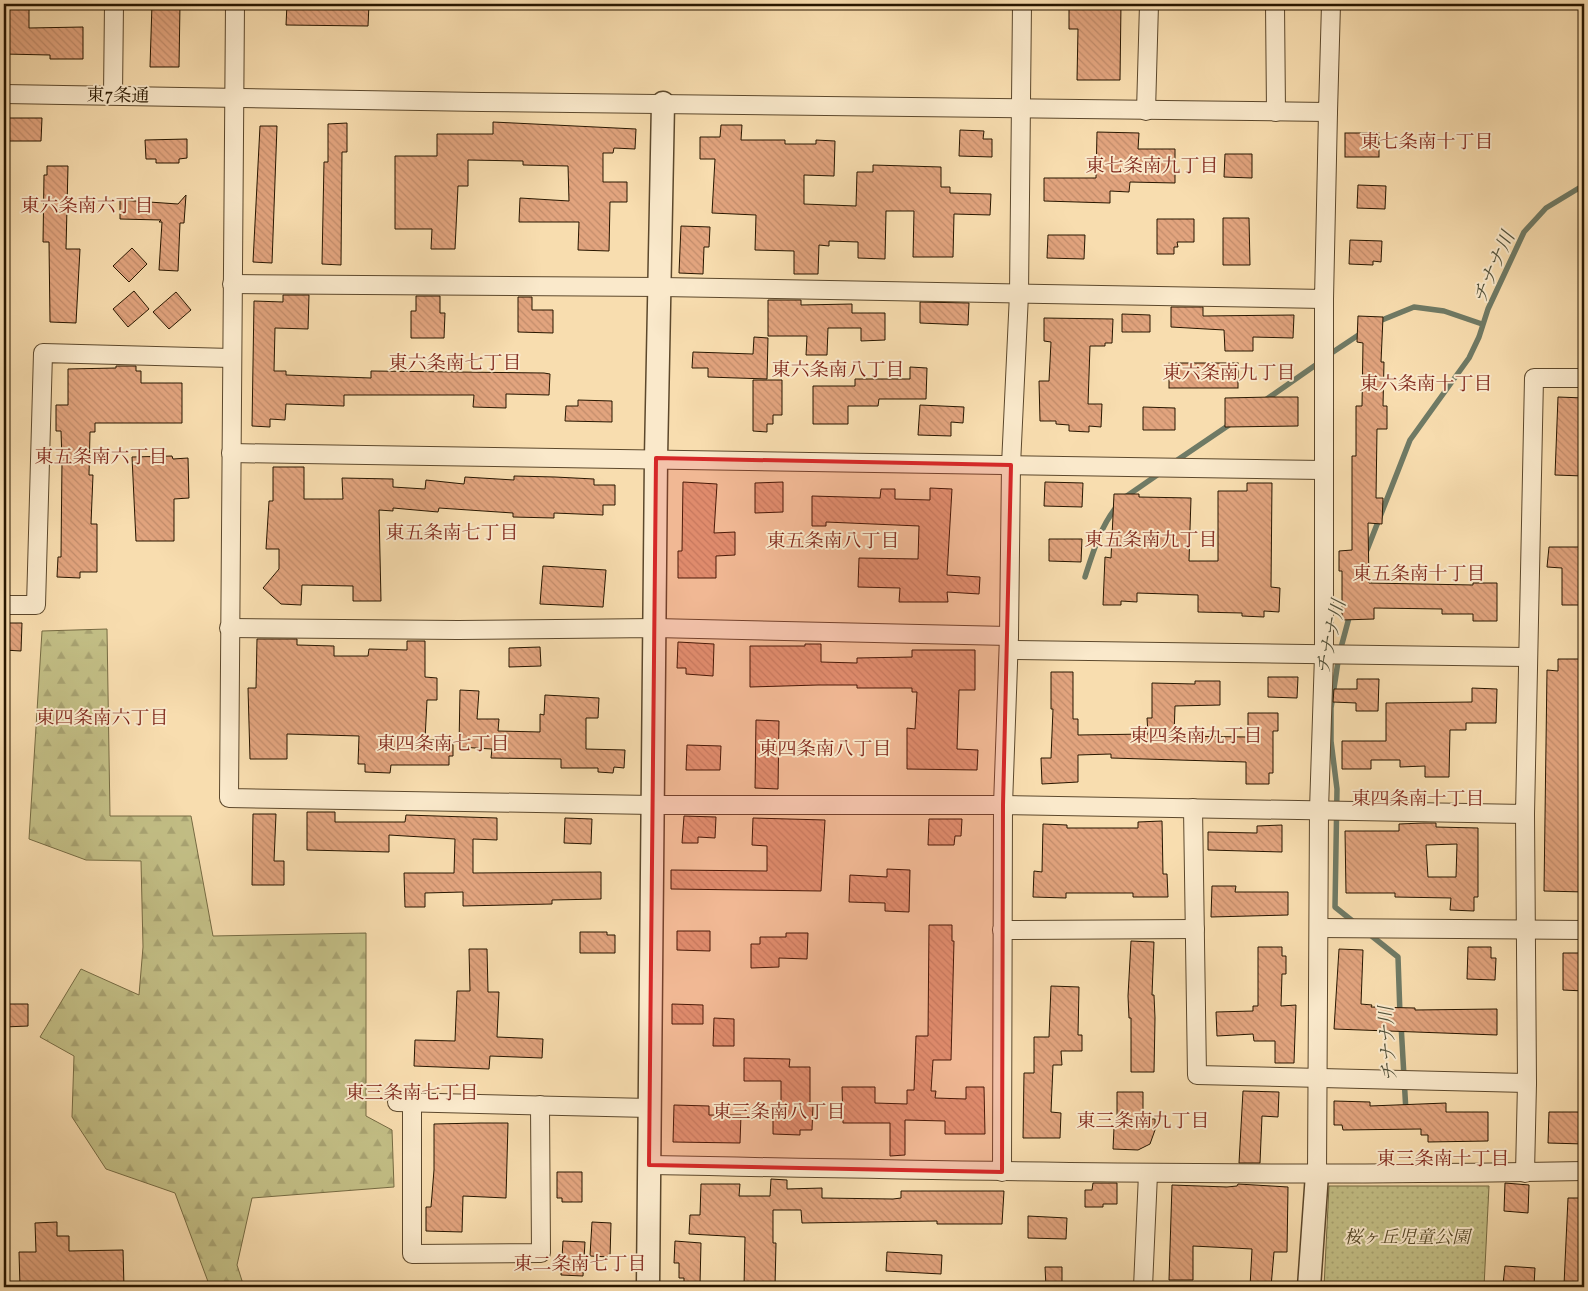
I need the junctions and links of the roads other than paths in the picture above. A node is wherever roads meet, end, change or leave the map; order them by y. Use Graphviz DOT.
graph roads {
  1 [pos="114,4"];
  2 [pos="235,4"];
  3 [pos="1022,4"];
  4 [pos="1149,4"];
  5 [pos="1275,4"];
  6 [pos="1331,4"];
  7 [pos="4,94"];
  8 [pos="113,95"];
  9 [pos="233,97"];
  10 [pos="663,103"];
  11 [pos="1021,108"];
  12 [pos="1146,111"];
  13 [pos="1276,112"];
  14 [pos="1328,112"];
  15 [pos="232,284"];
  16 [pos="661,288"];
  17 [pos="1019,294"];
  18 [pos="1324,300"];
  19 [pos="231,358"];
  20 [pos="1584,378"];
  21 [pos="230,452"];
  22 [pos="656,458"];
  23 [pos="1011,465"];
  24 [pos="1323,470"];
  25 [pos="4,604"];
  26 [pos="229,628"];
  27 [pos="655,628"];
  28 [pos="1009,643"];
  29 [pos="1324,655"];
  30 [pos="1528,657"];
  31 [pos="652,805"];
  32 [pos="1003,805"];
  33 [pos="1194,808"];
  34 [pos="1320,810"];
  35 [pos="1525,814"];
  36 [pos="1318,928"];
  37 [pos="1195,929"];
  38 [pos="1002,930"];
  39 [pos="1526,930"];
  40 [pos="1584,930"];
  41 [pos="1318,1078"];
  42 [pos="1527,1083"];
  43 [pos="540,1105"];
  44 [pos="649,1108"];
  45 [pos="649,1165"];
  46 [pos="1002,1172"];
  47 [pos="1525,1172"];
  48 [pos="1584,1172"];
  49 [pos="1148,1174"];
  50 [pos="1317,1174"];
  51 [pos="648,1287"];
  52 [pos="1143,1287"];
  53 [pos="1309,1287"];
  1 -- 8 [label="street"];
  2 -- 9 [label="street"];
  3 -- 11 [label="street"];
  4 -- 12 [label="street"];
  5 -- 13 [label="street"];
  6 -- 14 [label="street"];
  7 -- 8 [label="street, 東7条通"];
  8 -- 9 [label="street, 東7条通"];
  9 -- 10 [label="street, 東7条通"];
  9 -- 15 [label="street"];
  10 -- 11 [label="street, 東7条通"];
  10 -- 16 [label="street"];
  11 -- 12 [label="street, 東7条通"];
  11 -- 17 [label="street"];
  12 -- 13 [label="street, 東7条通"];
  13 -- 14 [label="street, 東7条通"];
  14 -- 18 [label="street"];
  15 -- 16 [label="street"];
  15 -- 19 [label="street"];
  16 -- 17 [label="street"];
  16 -- 22 [label="street"];
  17 -- 18 [label="street"];
  17 -- 23 [label="street"];
  18 -- 24 [label="street"];
  19 -- 21 [label="street"];
  19 -- 25 [label="street"];
  20 -- 30 [label="street"];
  21 -- 22 [label="street"];
  21 -- 26 [label="street"];
  22 -- 23 [label="street"];
  22 -- 27 [label="street"];
  23 -- 24 [label="street"];
  23 -- 28 [label="street"];
  24 -- 29 [label="street"];
  26 -- 27 [label="street"];
  26 -- 31 [label="street"];
  27 -- 28 [label="street"];
  27 -- 31 [label="street"];
  28 -- 29 [label="street"];
  28 -- 32 [label="street"];
  29 -- 30 [label="street"];
  29 -- 34 [label="street"];
  30 -- 35 [label="street"];
  31 -- 32 [label="street"];
  31 -- 44 [label="street"];
  32 -- 33 [label="street"];
  32 -- 38 [label="street"];
  33 -- 34 [label="street"];
  33 -- 37 [label="street"];
  34 -- 35 [label="street"];
  34 -- 36 [label="street"];
  35 -- 39 [label="street"];
  36 -- 39 [label="street"];
  36 -- 41 [label="street"];
  37 -- 38 [label="street"];
  37 -- 41 [label="street"];
  38 -- 46 [label="street"];
  39 -- 40 [label="street"];
  39 -- 42 [label="street"];
  41 -- 42 [label="street"];
  41 -- 50 [label="street"];
  42 -- 47 [label="street"];
  43 -- 43 [label="street"];
  43 -- 44 [label="street"];
  44 -- 45 [label="street"];
  45 -- 46 [label="street"];
  45 -- 51 [label="street"];
  46 -- 49 [label="street"];
  47 -- 48 [label="street"];
  47 -- 50 [label="street"];
  49 -- 50 [label="street"];
  49 -- 52 [label="street"];
  50 -- 53 [label="street"];
}
